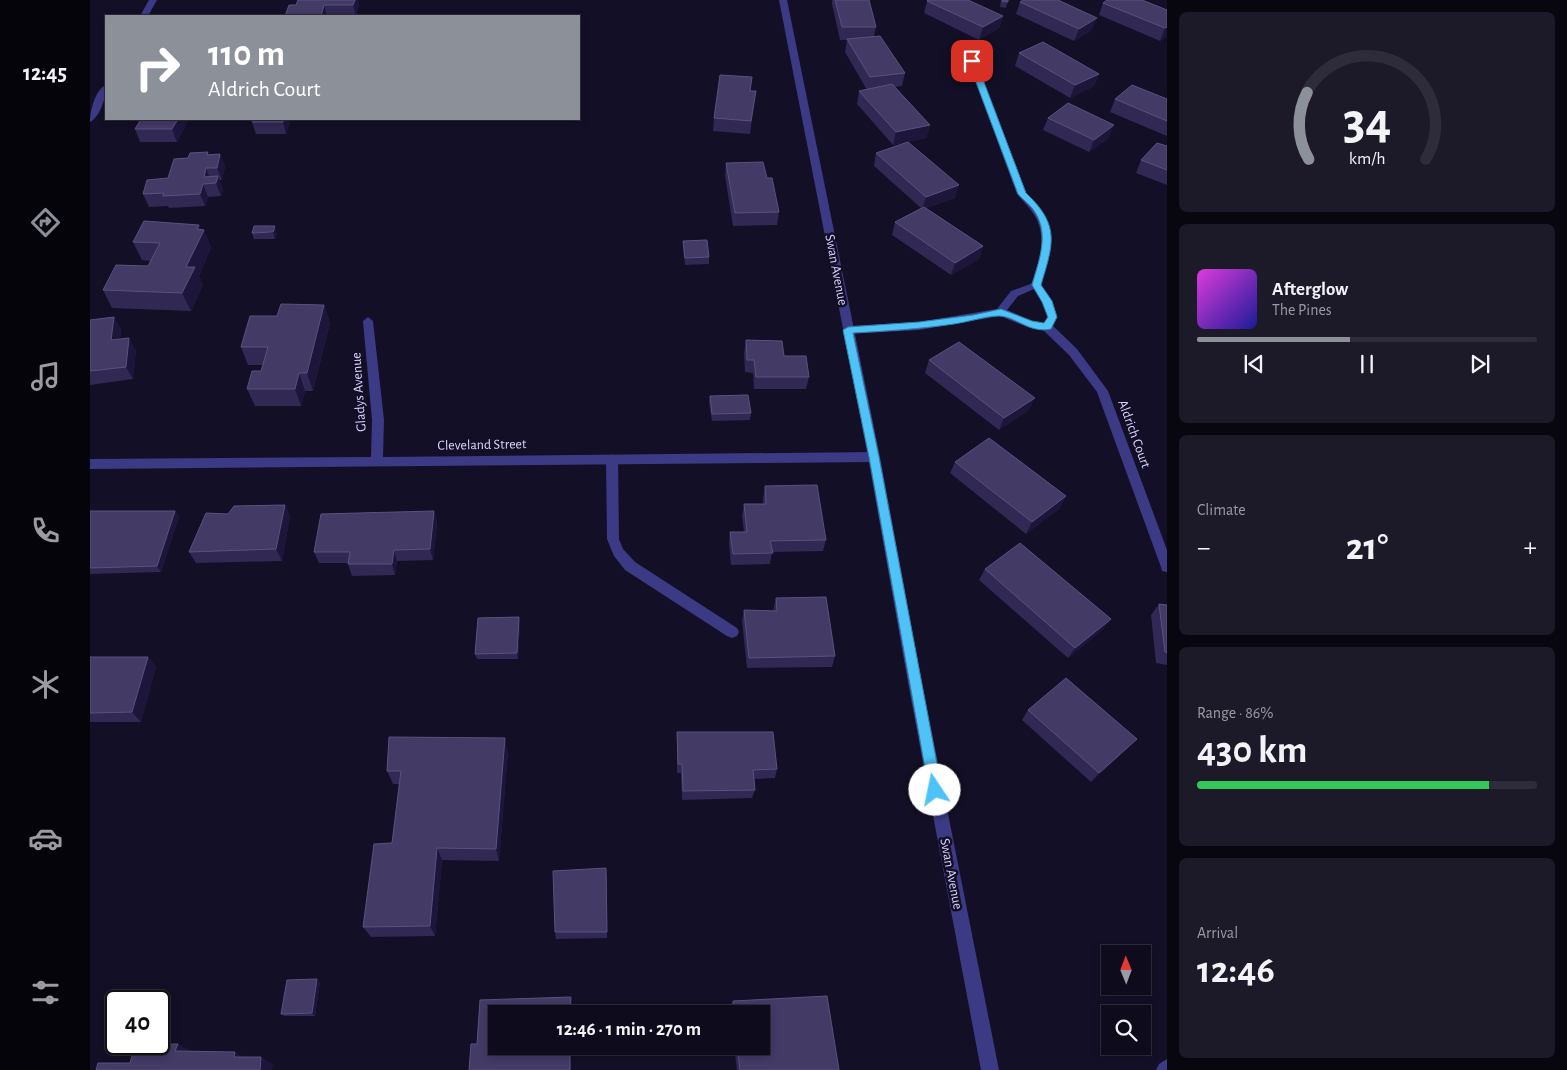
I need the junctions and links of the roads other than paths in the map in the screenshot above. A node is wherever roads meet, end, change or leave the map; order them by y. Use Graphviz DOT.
graph roads {
  1 [pos="153,0"];
  2 [pos="783,0"];
  3 [pos="145,15"];
  4 [pos="972,61"];
  5 [pos="105,90"];
  6 [pos="90,119"];
  7 [pos="1036,285"];
  8 [pos="1001,312"];
  9 [pos="368,321"];
  10 [pos="1047,327"];
  11 [pos="848,330"];
  12 [pos="874,457"];
  13 [pos="612,459"];
  14 [pos="377,461"];
  15 [pos="90,464"];
  16 [pos="1167,567"];
  17 [pos="732,632"];
  18 [pos="990,1070"];
  1 -- 3 [label="street"];
  2 -- 11 [label="street, Swan Avenue"];
  4 -- 7 [label="street"];
  5 -- 6 [label="street"];
  7 -- 8 [label="street"];
  7 -- 10 [label="street"];
  8 -- 10 [label="street"];
  8 -- 11 [label="street"];
  9 -- 14 [label="street, Gladys Avenue"];
  10 -- 16 [label="street, Aldrich Court"];
  11 -- 12 [label="street, Swan Avenue"];
  12 -- 13 [label="street, Cleveland Street"];
  12 -- 18 [label="street, Swan Avenue"];
  13 -- 14 [label="street, Cleveland Street"];
  13 -- 17 [label="street"];
  14 -- 15 [label="street, Cleveland Street"];
}
